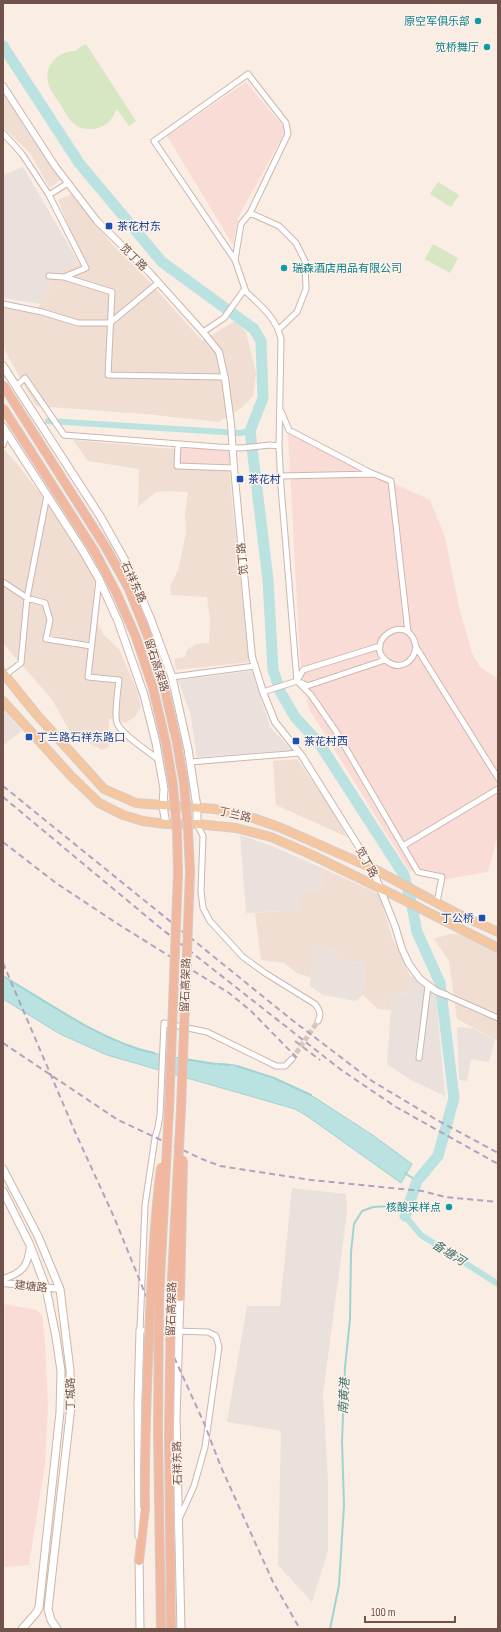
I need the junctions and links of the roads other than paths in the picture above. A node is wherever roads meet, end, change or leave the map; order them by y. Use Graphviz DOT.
graph roads {
  1 [pos="3,86"];
  2 [pos="3,133"];
  3 [pos="68,183"];
  4 [pos="49,195"];
  5 [pos="250,213"];
  6 [pos="235,260"];
  7 [pos="50,276"];
  8 [pos="64,277"];
  9 [pos="158,283"];
  10 [pos="246,292"];
  11 [pos="3,304"];
  12 [pos="110,323"];
  13 [pos="279,329"];
  14 [pos="203,332"];
  15 [pos="3,366"];
  16 [pos="225,377"];
  17 [pos="3,385"];
  18 [pos="16,386"];
  19 [pos="3,408"];
  20 [pos="280,408"];
  21 [pos="5,430"];
  22 [pos="178,444"];
  23 [pos="3,445"];
  24 [pos="279,446"];
  25 [pos="233,447"];
  26 [pos="234,468"];
  27 [pos="374,474"];
  28 [pos="280,476"];
  29 [pos="47,495"];
  30 [pos="99,579"];
  31 [pos="3,582"];
  32 [pos="27,598"];
  33 [pos="408,632"];
  34 [pos="91,646"];
  35 [pos="380,646"];
  36 [pos="416,647"];
  37 [pos="385,660"];
  38 [pos="255,666"];
  39 [pos="4,674"];
  40 [pos="172,677"];
  41 [pos="297,681"];
  42 [pos="263,692"];
  43 [pos="3,701"];
  44 [pos="300,753"];
  45 [pos="159,760"];
  46 [pos="190,762"];
  47 [pos="498,778"];
  48 [pos="498,789"];
  49 [pos="163,806"];
  50 [pos="197,807"];
  51 [pos="166,824"];
  52 [pos="197,824"];
  53 [pos="403,846"];
  54 [pos="372,868"];
  55 [pos="380,889"];
  56 [pos="436,902"];
  57 [pos="498,932"];
  58 [pos="498,948"];
  59 [pos="428,986"];
  60 [pos="446,995"];
  61 [pos="498,1018"];
  62 [pos="318,1021"];
  63 [pos="419,1058"];
  64 [pos="292,1059"];
  65 [pos="169,1109"];
  66 [pos="181,1109"];
  67 [pos="3,1169"];
  68 [pos="3,1191"];
  69 [pos="30,1245"];
  70 [pos="3,1279"];
  71 [pos="3,1283"];
  72 [pos="46,1288"];
  73 [pos="60,1289"];
  74 [pos="180,1297"];
  75 [pos="140,1330"];
  76 [pos="180,1331"];
  77 [pos="178,1521"];
  78 [pos="139,1561"];
  79 [pos="22,1629"];
  80 [pos="57,1629"];
  81 [pos="140,1629"];
  82 [pos="161,1629"];
  83 [pos="171,1629"];
  84 [pos="180,1629"];
  1 -- 3 [label="street, 笕丁路"];
  2 -- 4 [label="street"];
  3 -- 4 [label="street"];
  3 -- 9 [label="street, 笕丁路"];
  4 -- 8 [label="street"];
  5 -- 6 [label="street"];
  5 -- 6 [label="street"];
  5 -- 13 [label="street"];
  6 -- 10 [label="street"];
  7 -- 8 [label="street"];
  8 -- 12 [label="street"];
  9 -- 12 [label="street"];
  9 -- 14 [label="street, 笕丁路"];
  10 -- 13 [label="street"];
  10 -- 14 [label="street"];
  11 -- 12 [label="street"];
  12 -- 16 [label="street"];
  13 -- 20 [label="street"];
  14 -- 16 [label="street, 笕丁路"];
  15 -- 18 [label="main road, 石祥东路"];
  16 -- 25 [label="street, 笕丁路"];
  17 -- 66 [label="highway, 留石高架路, bridge"];
  18 -- 22 [label="street"];
  18 -- 40 [label="main road, 石祥东路"];
  19 -- 65 [label="highway, 留石高架路, bridge"];
  20 -- 24 [label="street"];
  20 -- 27 [label="street"];
  21 -- 23 [label="street"];
  21 -- 29 [label="main road"];
  22 -- 25 [label="street"];
  22 -- 26 [label="street"];
  24 -- 25 [label="street"];
  24 -- 28 [label="street"];
  25 -- 26 [label="street, 笕丁路"];
  26 -- 38 [label="street, 笕丁路"];
  27 -- 28 [label="street"];
  27 -- 33 [label="street"];
  28 -- 41 [label="street"];
  29 -- 30 [label="main road"];
  29 -- 32 [label="street"];
  30 -- 34 [label="street"];
  30 -- 45 [label="main road"];
  31 -- 32 [label="street"];
  32 -- 34 [label="street"];
  32 -- 39 [label="street"];
  33 -- 35 [label="street"];
  33 -- 36 [label="street"];
  34 -- 45 [label="street"];
  35 -- 37 [label="street"];
  35 -- 41 [label="street"];
  36 -- 37 [label="street"];
  36 -- 47 [label="street"];
  37 -- 41 [label="street"];
  38 -- 40 [label="street"];
  38 -- 42 [label="street, 笕丁路"];
  39 -- 49 [label="main road, 丁兰路"];
  40 -- 46 [label="main road, 石祥东路"];
  41 -- 42 [label="street"];
  41 -- 53 [label="street"];
  42 -- 44 [label="street, 笕丁路"];
  43 -- 51 [label="main road, 丁兰路"];
  44 -- 46 [label="street"];
  44 -- 54 [label="street, 笕丁路"];
  45 -- 49 [label="main road"];
  46 -- 50 [label="main road, 石祥东路"];
  48 -- 53 [label="street"];
  49 -- 50 [label="main road, 丁兰路"];
  49 -- 51 [label="main road"];
  50 -- 52 [label="main road, 石祥东路"];
  50 -- 54 [label="main road, 丁兰路"];
  51 -- 52 [label="main road, 丁兰路"];
  52 -- 55 [label="main road, 丁兰路"];
  52 -- 62 [label="street"];
  53 -- 56 [label="street"];
  54 -- 55 [label="street, 笕丁路"];
  54 -- 56 [label="main road, 丁兰路"];
  55 -- 58 [label="main road, 丁兰路"];
  55 -- 59 [label="street, 笕丁路"];
  56 -- 57 [label="main road, 丁兰路"];
  59 -- 60 [label="street, 笕丁路"];
  59 -- 63 [label="street"];
  60 -- 61 [label="street, 笕丁路"];
  64 -- 75 [label="street"];
  65 -- 78 [label="highway, bridge"];
  65 -- 82 [label="highway, 留石高架路, bridge"];
  66 -- 74 [label="highway, bridge"];
  66 -- 83 [label="highway, 留石高架路, bridge"];
  67 -- 73 [label="main road, 丁城路"];
  68 -- 69 [label="main road, 丁城路"];
  69 -- 70 [label="street, 建塘路"];
  69 -- 72 [label="main road, 丁城路"];
  71 -- 72 [label="street, 建塘路"];
  72 -- 73 [label="street, 建塘路"];
  72 -- 79 [label="main road, 丁城路"];
  73 -- 80 [label="main road, 丁城路"];
  74 -- 76 [label="main road, 石祥东路"];
  75 -- 76 [label="street"];
  75 -- 78 [label="main road"];
  76 -- 77 [label="main road, 石祥东路"];
  76 -- 77 [label="street"];
  77 -- 84 [label="main road, 石祥东路"];
  78 -- 81 [label="main road"];
}
